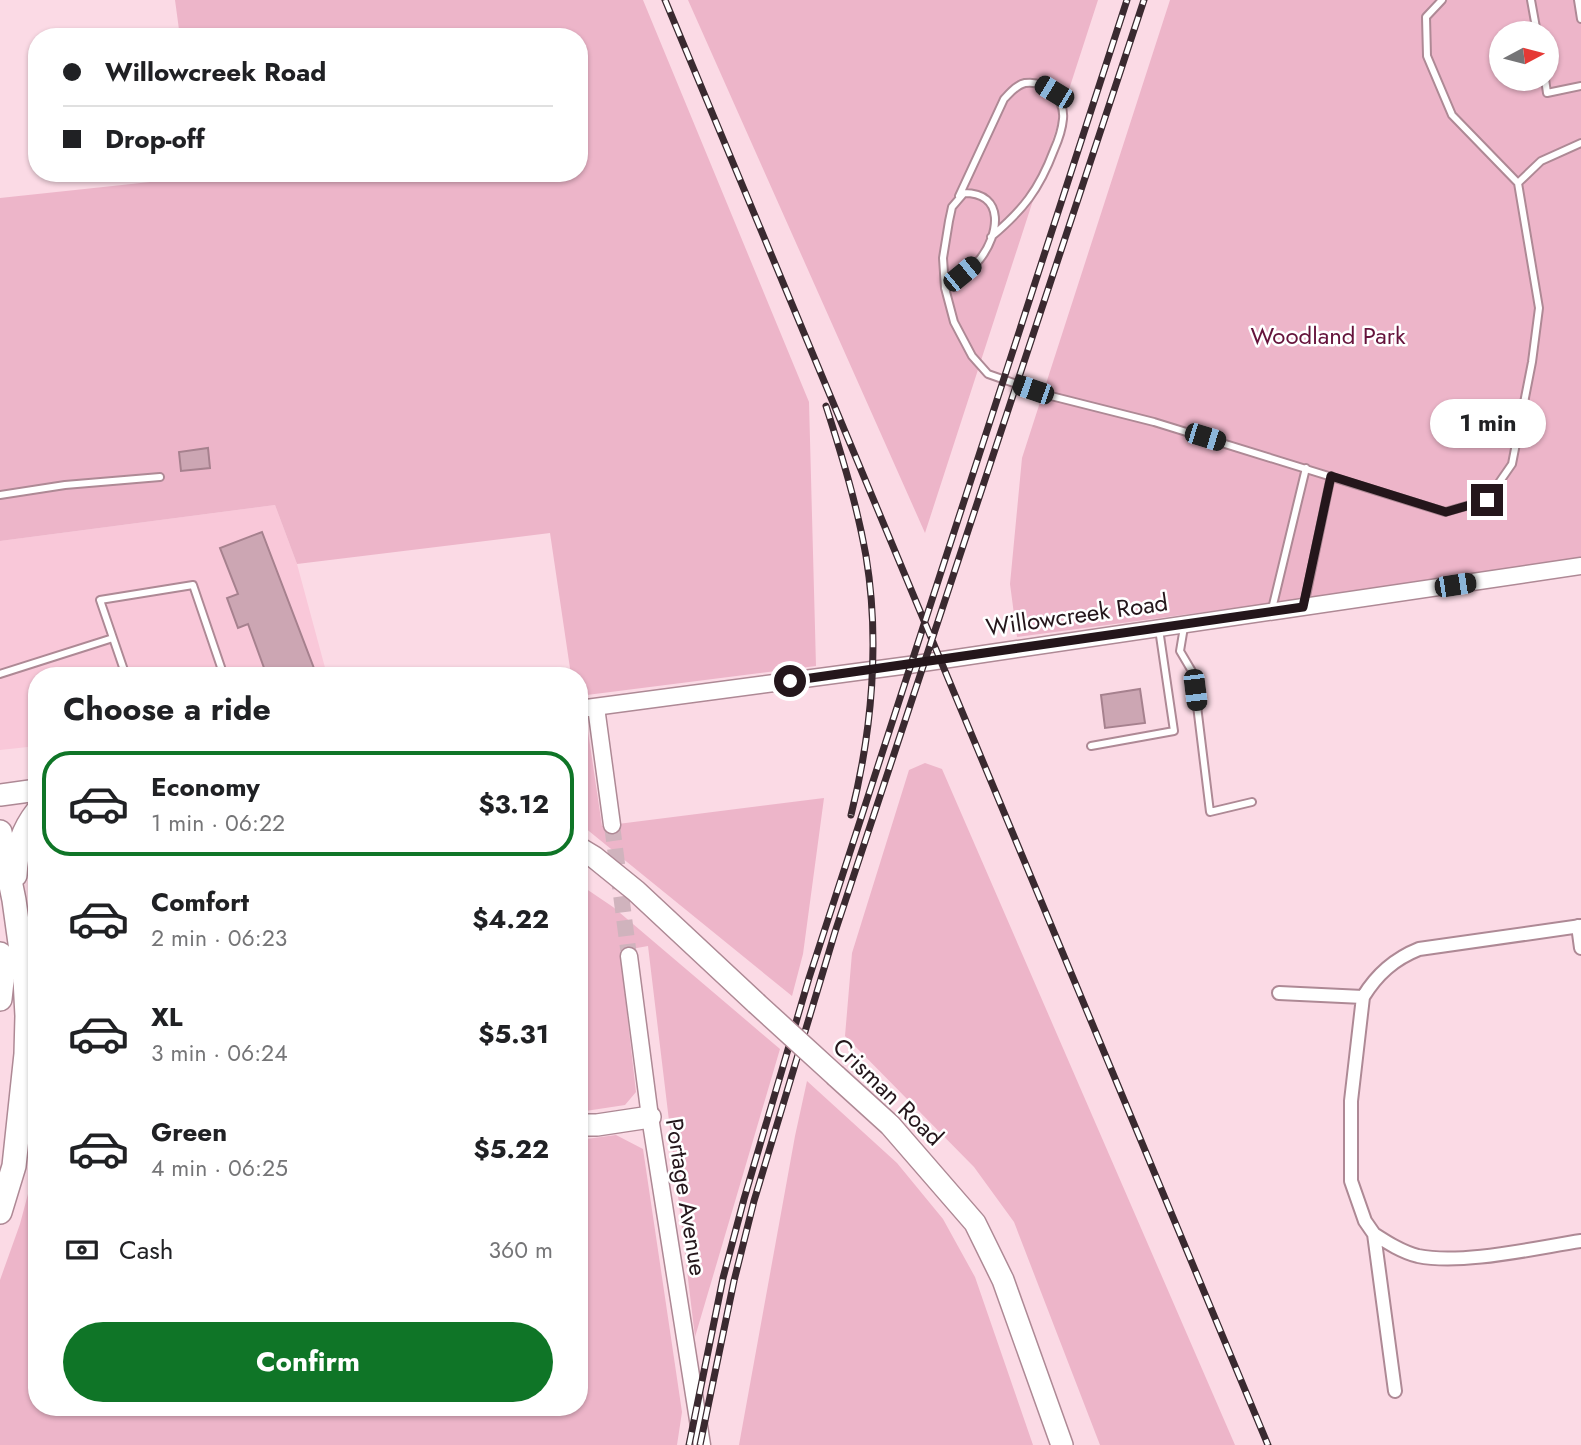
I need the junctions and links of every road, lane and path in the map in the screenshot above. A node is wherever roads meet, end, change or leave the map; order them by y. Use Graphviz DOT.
graph roads {
  1 [pos="1442,0"];
  2 [pos="1531,0"];
  3 [pos="1578,0"];
  4 [pos="1581,19"];
  5 [pos="1535,21"];
  6 [pos="1581,86"];
  7 [pos="1559,91"];
  8 [pos="1581,143"];
  9 [pos="1518,183"];
  10 [pos="958,198"];
  11 [pos="991,237"];
  12 [pos="944,288"];
  13 [pos="1306,468"];
  14 [pos="1331,476"];
  15 [pos="160,477"];
  16 [pos="0,495"];
  17 [pos="1581,566"];
  18 [pos="1303,607"];
  19 [pos="1271,612"];
  20 [pos="1184,626"];
  21 [pos="1159,629"];
  22 [pos="113,638"];
  23 [pos="123,667"];
  24 [pos="221,667"];
  25 [pos="0,674"];
  26 [pos="596,707"];
  27 [pos="588,708"];
  28 [pos="1091,746"];
  29 [pos="28,791"];
  30 [pos="0,795"];
  31 [pos="1252,802"];
  32 [pos="612,825"];
  33 [pos="28,826"];
  34 [pos="0,832"];
  35 [pos="588,853"];
  36 [pos="14,900"];
  37 [pos="1579,926"];
  38 [pos="1581,948"];
  39 [pos="0,954"];
  40 [pos="629,956"];
  41 [pos="1279,993"];
  42 [pos="1363,997"];
  43 [pos="0,999"];
  44 [pos="20,1105"];
  45 [pos="650,1117"];
  46 [pos="588,1125"];
  47 [pos="0,1143"];
  48 [pos="0,1212"];
  49 [pos="1374,1234"];
  50 [pos="1581,1241"];
  51 [pos="1395,1391"];
  52 [pos="702,1445"];
  53 [pos="1062,1445"];
  1 -- 9 [label="lane"];
  2 -- 5 [label="lane"];
  3 -- 4 [label="lane"];
  6 -- 7 [label="lane"];
  8 -- 9 [label="lane"];
  9 -- 14 [label="lane"];
  10 -- 11 [label="lane"];
  10 -- 11 [label="lane"];
  10 -- 12 [label="lane"];
  11 -- 12 [label="lane"];
  12 -- 13 [label="lane"];
  13 -- 14 [label="lane"];
  13 -- 19 [label="lane"];
  14 -- 18 [label="lane"];
  15 -- 16 [label="lane"];
  17 -- 18 [label="street, Willowcreek Road"];
  18 -- 19 [label="street, Willowcreek Road"];
  19 -- 20 [label="street, Willowcreek Road"];
  20 -- 21 [label="street, Willowcreek Road"];
  20 -- 31 [label="lane"];
  21 -- 26 [label="street, Willowcreek Road"];
  21 -- 28 [label="lane"];
  22 -- 23 [label="lane"];
  22 -- 24 [label="lane"];
  22 -- 25 [label="lane"];
  26 -- 27 [label="street, Willowcreek Road"];
  26 -- 32 [label="street"];
  29 -- 30 [label="main road"];
  33 -- 36 [label="highway"];
  34 -- 36 [label="highway"];
  35 -- 53 [label="main road, Crisman Road, bridge"];
  36 -- 44 [label="highway"];
  37 -- 38 [label="street"];
  37 -- 42 [label="street"];
  39 -- 43 [label="highway"];
  40 -- 45 [label="street, Portage Avenue"];
  41 -- 42 [label="street"];
  42 -- 49 [label="street"];
  44 -- 47 [label="highway"];
  44 -- 48 [label="highway"];
  45 -- 46 [label="main road"];
  45 -- 52 [label="street, Portage Avenue"];
  49 -- 50 [label="street"];
  49 -- 51 [label="street"];
}
